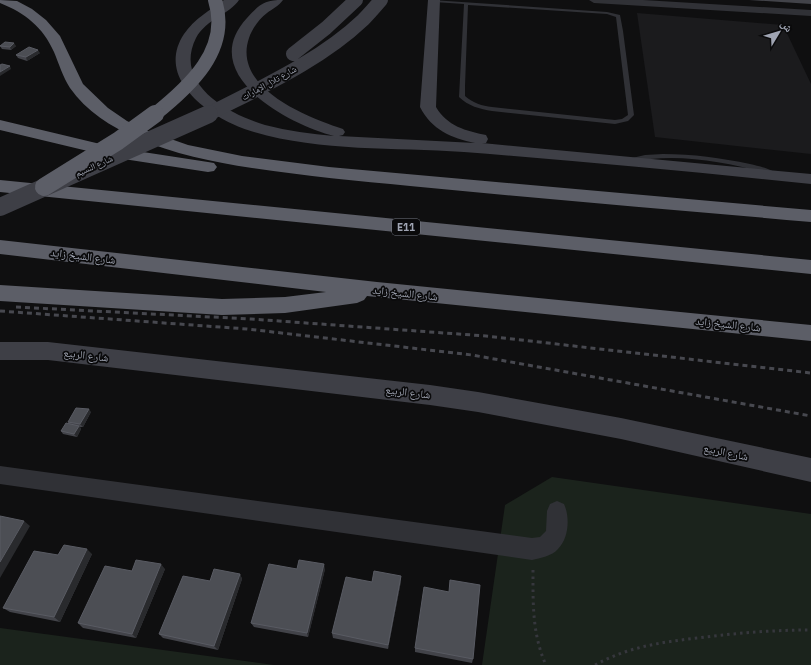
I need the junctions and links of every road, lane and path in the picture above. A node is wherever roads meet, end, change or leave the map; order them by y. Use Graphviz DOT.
graph roads {
  1 [pos="4,0"];
  2 [pos="215,0"];
  3 [pos="233,0"];
  4 [pos="277,0"];
  5 [pos="356,0"];
  6 [pos="381,0"];
  7 [pos="594,0"];
  8 [pos="434,1"];
  9 [pos="466,4"];
  10 [pos="811,13"];
  11 [pos="0,126"];
  12 [pos="143,144"];
  13 [pos="418,145"];
  14 [pos="574,156"];
  15 [pos="325,173"];
  16 [pos="811,178"];
  17 [pos="0,186"];
  18 [pos="44,187"];
  19 [pos="0,207"];
  20 [pos="811,216"];
  21 [pos="0,247"];
  22 [pos="811,267"];
  23 [pos="377,290"];
  24 [pos="0,293"];
  25 [pos="811,333"];
  26 [pos="0,350"];
  27 [pos="811,470"];
  28 [pos="0,475"];
  29 [pos="557,511"];
  30 [pos="532,549"];
  31 [pos="811,630"];
  32 [pos="546,665"];
  33 [pos="595,665"];
  1 -- 15 [label="highway"];
  2 -- 18 [label="highway, bridge"];
  3 -- 13 [label="main road"];
  4 -- 13 [label="main road"];
  5 -- 12 [label="main road, bridge"];
  6 -- 12 [label="main road, شارع تلال الإمارات, bridge"];
  7 -- 10 [label="street"];
  8 -- 9 [label="lane"];
  8 -- 14 [label="main road"];
  9 -- 9 [label="lane"];
  11 -- 15 [label="highway"];
  12 -- 18 [label="main road, شارع النسيم, bridge"];
  13 -- 14 [label="main road"];
  14 -- 16 [label="main road"];
  15 -- 20 [label="highway"];
  17 -- 22 [label="highway, E11"];
  18 -- 19 [label="main road, bridge"];
  21 -- 23 [label="highway, شارع الشيخ زايد"];
  23 -- 24 [label="highway"];
  23 -- 25 [label="highway, شارع الشيخ زايد"];
  26 -- 27 [label="main road, شارع الربيع"];
  28 -- 30 [label="street"];
  29 -- 30 [label="street"];
  30 -- 32 [label="path"];
  31 -- 33 [label="path"];
}
